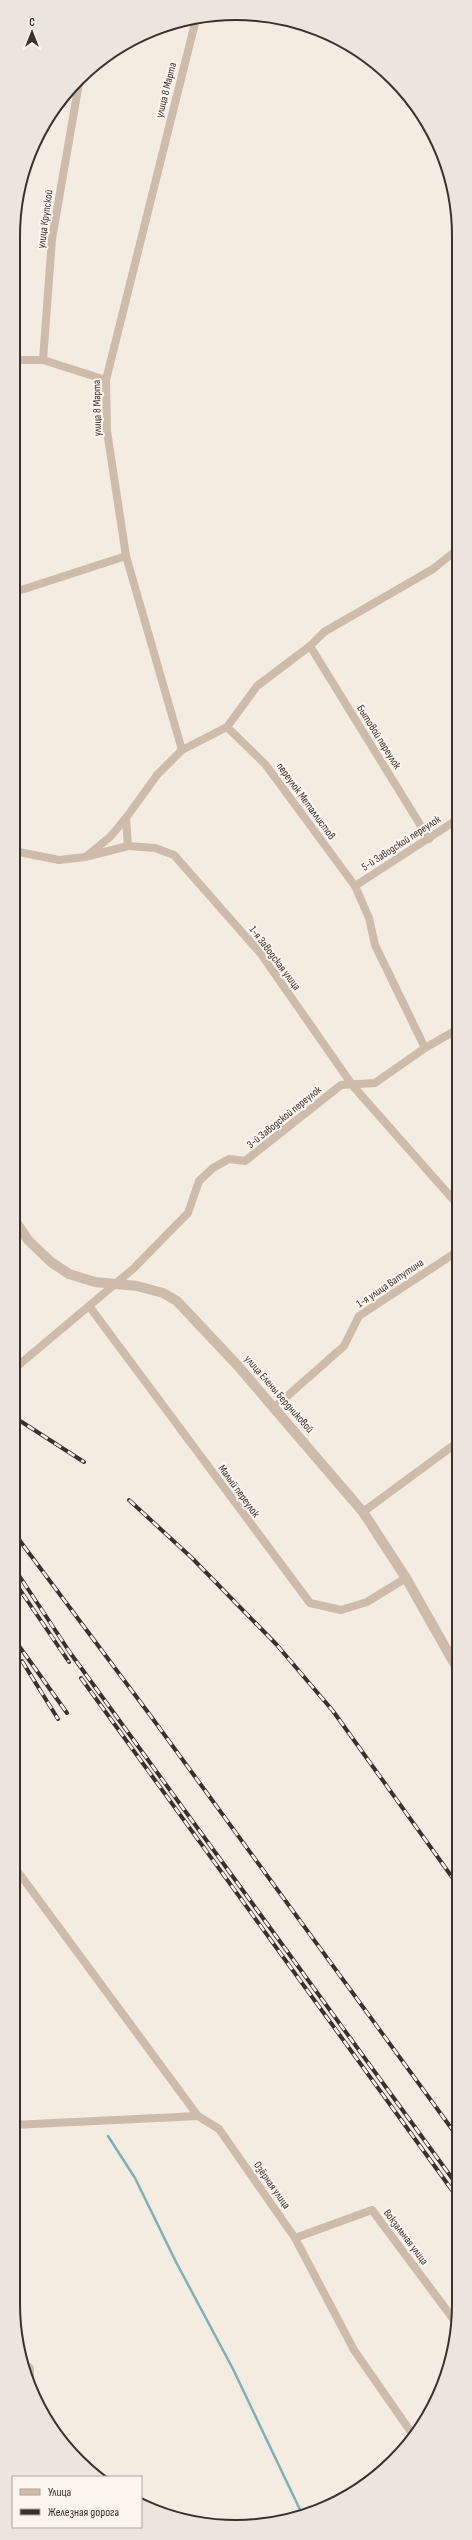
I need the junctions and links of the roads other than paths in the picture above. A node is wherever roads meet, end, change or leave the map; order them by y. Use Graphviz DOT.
graph roads {
  1 [pos="195,24"];
  2 [pos="78,89"];
  3 [pos="20,360"];
  4 [pos="43,360"];
  5 [pos="106,380"];
  6 [pos="452,554"];
  7 [pos="126,556"];
  8 [pos="20,590"];
  9 [pos="310,646"];
  10 [pos="226,727"];
  11 [pos="182,750"];
  12 [pos="126,818"];
  13 [pos="452,823"];
  14 [pos="429,839"];
  15 [pos="128,846"];
  16 [pos="20,852"];
  17 [pos="85,857"];
  18 [pos="355,886"];
  19 [pos="452,1032"];
  20 [pos="425,1048"];
  21 [pos="353,1086"];
  22 [pos="452,1198"];
  23 [pos="20,1228"];
  24 [pos="452,1255"];
  25 [pos="116,1284"];
  26 [pos="89,1306"];
  27 [pos="20,1364"];
  28 [pos="275,1407"];
  29 [pos="452,1446"];
  30 [pos="363,1512"];
  31 [pos="406,1578"];
  32 [pos="452,1659"];
  33 [pos="20,1874"];
  34 [pos="198,2116"];
  35 [pos="20,2126"];
  36 [pos="295,2238"];
  37 [pos="452,2317"];
  38 [pos="410,2431"];
  1 -- 5 [label="street, улица 8 Марта"];
  2 -- 4 [label="street, улица Крупской"];
  3 -- 4 [label="street"];
  4 -- 5 [label="street"];
  5 -- 7 [label="street, улица 8 Марта"];
  6 -- 9 [label="street"];
  7 -- 8 [label="street"];
  7 -- 11 [label="street, улица 8 Марта"];
  9 -- 10 [label="street"];
  9 -- 14 [label="street, Бытовой переулок"];
  10 -- 11 [label="street"];
  10 -- 18 [label="street, переулок Металлистов"];
  11 -- 12 [label="street"];
  12 -- 15 [label="street"];
  12 -- 17 [label="street"];
  13 -- 14 [label="street, 5-й Заводской переулок"];
  14 -- 18 [label="street, 5-й Заводской переулок"];
  15 -- 17 [label="street, 1-я Заводская улица"];
  15 -- 21 [label="street, 1-я Заводская улица"];
  16 -- 17 [label="street, 1-я Заводская улица"];
  18 -- 20 [label="street, переулок Металлистов"];
  19 -- 20 [label="street, 3-й Заводской переулок"];
  20 -- 21 [label="street, 3-й Заводской переулок"];
  21 -- 22 [label="street, 1-я Заводская улица"];
  21 -- 25 [label="street, 3-й Заводской переулок"];
  23 -- 25 [label="street, улица Елены Бердниковой"];
  24 -- 28 [label="street, 1-я улица Ватутина"];
  25 -- 26 [label="street, 3-й Заводской переулок"];
  25 -- 28 [label="street, улица Елены Бердниковой"];
  26 -- 27 [label="street, 3-й Заводской переулок"];
  26 -- 31 [label="street, Малый переулок"];
  28 -- 30 [label="street, улица Елены Бердниковой"];
  29 -- 30 [label="street"];
  30 -- 31 [label="street, улица Елены Бердниковой"];
  31 -- 32 [label="street, улица Елены Бердниковой"];
  33 -- 34 [label="street"];
  34 -- 35 [label="street"];
  34 -- 36 [label="street, Озёрная улица"];
  36 -- 37 [label="street, Вокзальная улица"];
  36 -- 38 [label="street, Озёрная улица"];
}
